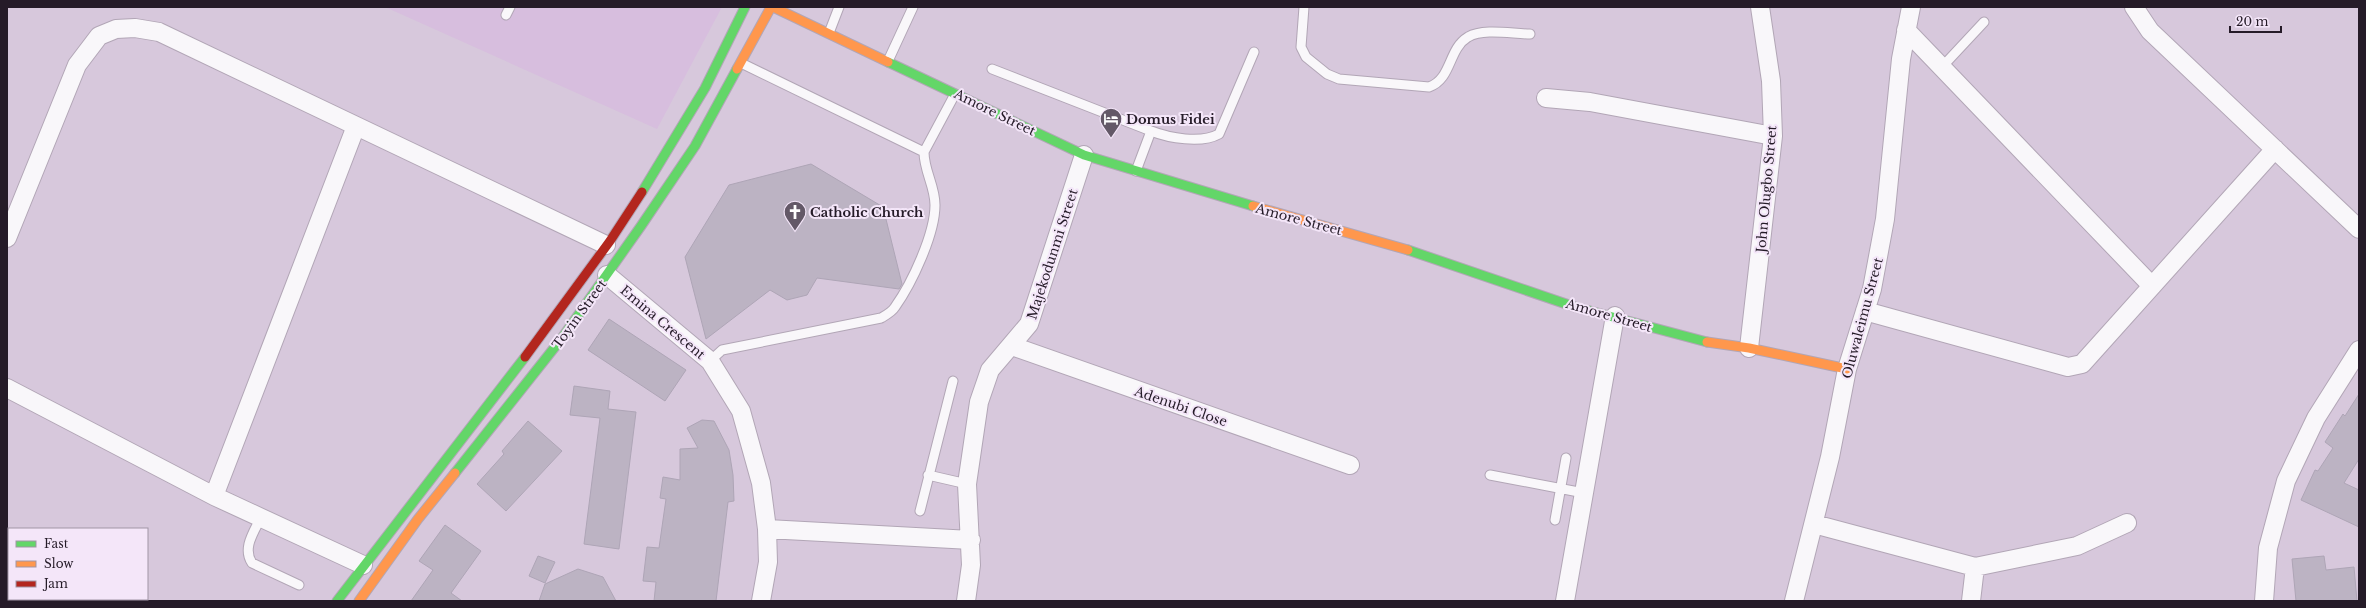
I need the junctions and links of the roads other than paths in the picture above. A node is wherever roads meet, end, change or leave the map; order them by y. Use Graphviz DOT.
graph roads {
  1 [pos="745,7"];
  2 [pos="772,7"];
  3 [pos="839,7"];
  4 [pos="913,7"];
  5 [pos="1304,7"];
  6 [pos="1760,7"];
  7 [pos="1911,7"];
  8 [pos="2134,7"];
  9 [pos="1984,22"];
  10 [pos="1906,30"];
  11 [pos="829,33"];
  12 [pos="1530,34"];
  13 [pos="1254,52"];
  14 [pos="888,61"];
  15 [pos="741,63"];
  16 [pos="1942,67"];
  17 [pos="992,69"];
  18 [pos="955,92"];
  19 [pos="1546,98"];
  20 [pos="356,126"];
  21 [pos="1150,131"];
  22 [pos="1773,136"];
  23 [pos="2275,149"];
  24 [pos="924,152"];
  25 [pos="1084,155"];
  26 [pos="1136,171"];
  27 [pos="2359,229"];
  28 [pos="7,238"];
  29 [pos="606,245"];
  30 [pos="607,275"];
  31 [pos="2151,286"];
  32 [pos="1865,311"];
  33 [pos="1615,316"];
  34 [pos="1012,346"];
  35 [pos="1750,348"];
  36 [pos="2359,350"];
  37 [pos="710,361"];
  38 [pos="1847,369"];
  39 [pos="953,381"];
  40 [pos="7,388"];
  41 [pos="1566,458"];
  42 [pos="1350,465"];
  43 [pos="928,475"];
  44 [pos="1490,475"];
  45 [pos="967,484"];
  46 [pos="1562,488"];
  47 [pos="1584,493"];
  48 [pos="214,496"];
  49 [pos="920,511"];
  50 [pos="261,517"];
  51 [pos="1554,520"];
  52 [pos="1814,524"];
  53 [pos="2127,524"];
  54 [pos="767,529"];
  55 [pos="971,540"];
  56 [pos="363,565"];
  57 [pos="1975,567"];
  58 [pos="299,585"];
  59 [pos="336,601"];
  60 [pos="359,601"];
  61 [pos="761,601"];
  62 [pos="966,601"];
  63 [pos="1565,601"];
  64 [pos="1794,601"];
  65 [pos="1971,601"];
  66 [pos="2264,601"];
  1 -- 29 [label="street, Toyin Street"];
  2 -- 11 [label="street, Amore Street"];
  2 -- 15 [label="street, Toyin Street"];
  3 -- 11 [label="lane"];
  4 -- 14 [label="lane"];
  5 -- 12 [label="lane"];
  6 -- 22 [label="street, John Olugbo Street"];
  7 -- 10 [label="street, Oluwaleimu Street"];
  8 -- 23 [label="street"];
  9 -- 16 [label="lane"];
  10 -- 16 [label="street"];
  10 -- 32 [label="street, Oluwaleimu Street"];
  11 -- 14 [label="street, Amore Street"];
  13 -- 21 [label="lane"];
  14 -- 18 [label="street, Amore Street"];
  15 -- 24 [label="lane"];
  15 -- 30 [label="street, Toyin Street"];
  16 -- 31 [label="street"];
  17 -- 21 [label="lane"];
  18 -- 24 [label="lane"];
  18 -- 25 [label="street, Amore Street"];
  19 -- 22 [label="street"];
  20 -- 28 [label="street"];
  20 -- 29 [label="street"];
  20 -- 48 [label="street"];
  21 -- 26 [label="lane"];
  22 -- 35 [label="street, John Olugbo Street"];
  23 -- 27 [label="street"];
  23 -- 31 [label="street"];
  24 -- 37 [label="lane"];
  25 -- 26 [label="street, Amore Street"];
  25 -- 34 [label="street, Majekodunmi Street"];
  26 -- 33 [label="street, Amore Street"];
  29 -- 56 [label="street, Toyin Street"];
  30 -- 37 [label="street, Emina Crescent"];
  30 -- 60 [label="street, Toyin Street"];
  31 -- 32 [label="street"];
  32 -- 38 [label="street, Oluwaleimu Street"];
  33 -- 35 [label="street, Amore Street"];
  33 -- 47 [label="street"];
  34 -- 42 [label="street, Adenubi Close"];
  34 -- 45 [label="street, Majekodunmi Street"];
  35 -- 38 [label="street, Amore Street"];
  36 -- 66 [label="street"];
  37 -- 54 [label="street, Emina Crescent"];
  38 -- 52 [label="street, Oluwaleimu Street"];
  39 -- 43 [label="lane"];
  40 -- 48 [label="street"];
  41 -- 46 [label="lane"];
  43 -- 45 [label="lane"];
  43 -- 49 [label="lane"];
  44 -- 46 [label="lane"];
  45 -- 55 [label="street, Majekodunmi Street"];
  46 -- 47 [label="lane"];
  46 -- 51 [label="lane"];
  47 -- 63 [label="street"];
  48 -- 50 [label="street"];
  50 -- 56 [label="street"];
  50 -- 58 [label="lane"];
  52 -- 57 [label="street"];
  52 -- 64 [label="street, Oluwaleimu Street"];
  53 -- 57 [label="street"];
  54 -- 55 [label="street"];
  54 -- 61 [label="street, Emina Crescent"];
  55 -- 62 [label="street, Majekodunmi Street"];
  56 -- 59 [label="street, Toyin Street"];
  57 -- 65 [label="street"];
}
